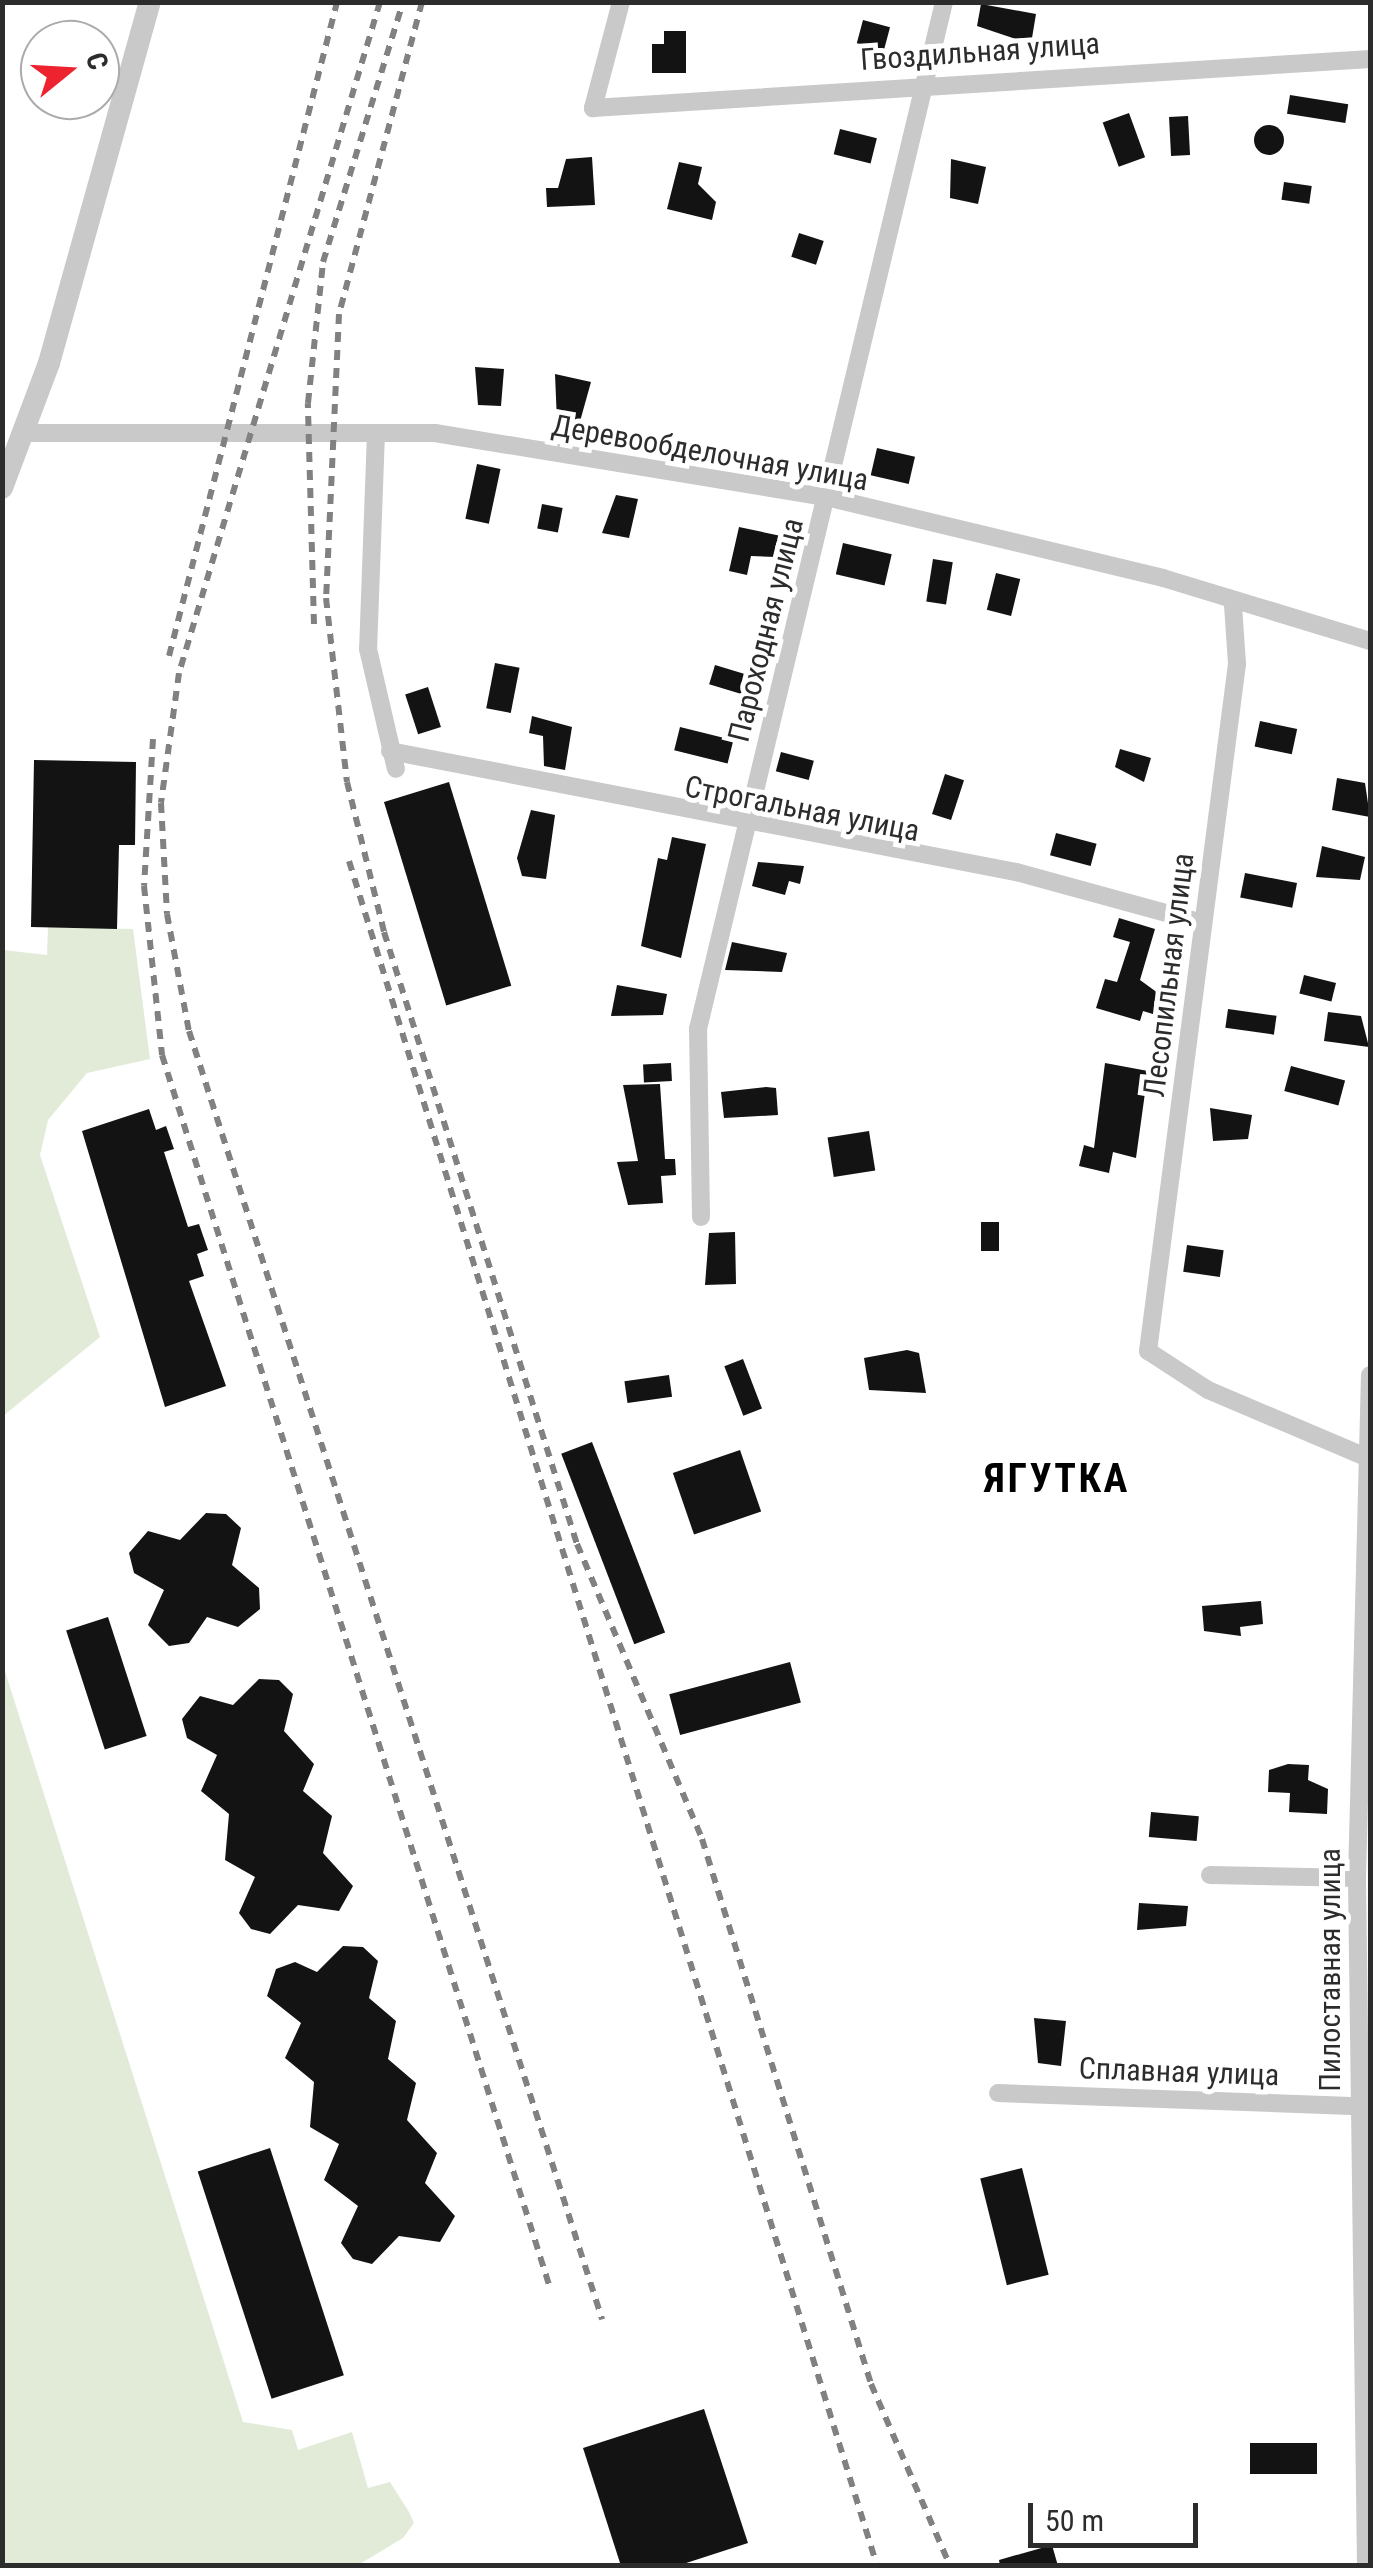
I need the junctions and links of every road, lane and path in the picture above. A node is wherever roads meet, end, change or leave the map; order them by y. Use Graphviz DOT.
graph roads {
  1 [pos="150,2"];
  2 [pos="620,2"];
  3 [pos="944,2"];
  4 [pos="1370,59"];
  5 [pos="924,82"];
  6 [pos="376,432"];
  7 [pos="24,434"];
  8 [pos="2,488"];
  9 [pos="826,497"];
  10 [pos="1233,604"];
  11 [pos="1370,641"];
  12 [pos="746,827"];
  13 [pos="1204,923"];
  14 [pos="701,1217"];
  15 [pos="1370,1374"];
  16 [pos="1361,1456"];
  17 [pos="1210,1875"];
  18 [pos="1357,1878"];
  19 [pos="998,2093"];
  20 [pos="1358,2106"];
  21 [pos="1366,2566"];
  1 -- 7 [label="street"];
  2 -- 5 [label="street, Гвоздильная улица"];
  3 -- 5 [label="street, Пароходная улица"];
  4 -- 5 [label="street, Гвоздильная улица"];
  5 -- 9 [label="street, Пароходная улица"];
  6 -- 7 [label="street, Деревообделочная улица"];
  6 -- 9 [label="street, Деревообделочная улица"];
  6 -- 12 [label="street, Строгальная улица"];
  7 -- 8 [label="street"];
  9 -- 10 [label="street, Деревообделочная улица"];
  9 -- 12 [label="street, Пароходная улица"];
  10 -- 11 [label="street, Деревообделочная улица"];
  10 -- 13 [label="street, Лесопильная улица"];
  12 -- 13 [label="street, Строгальная улица"];
  12 -- 14 [label="street, Пароходная улица"];
  13 -- 16 [label="street, Лесопильная улица"];
  15 -- 16 [label="street, Пилоставная улица"];
  16 -- 18 [label="street, Пилоставная улица"];
  17 -- 18 [label="street"];
  18 -- 20 [label="street, Пилоставная улица"];
  19 -- 20 [label="street, Сплавная улица"];
  20 -- 21 [label="street, Пилоставная улица"];
}
